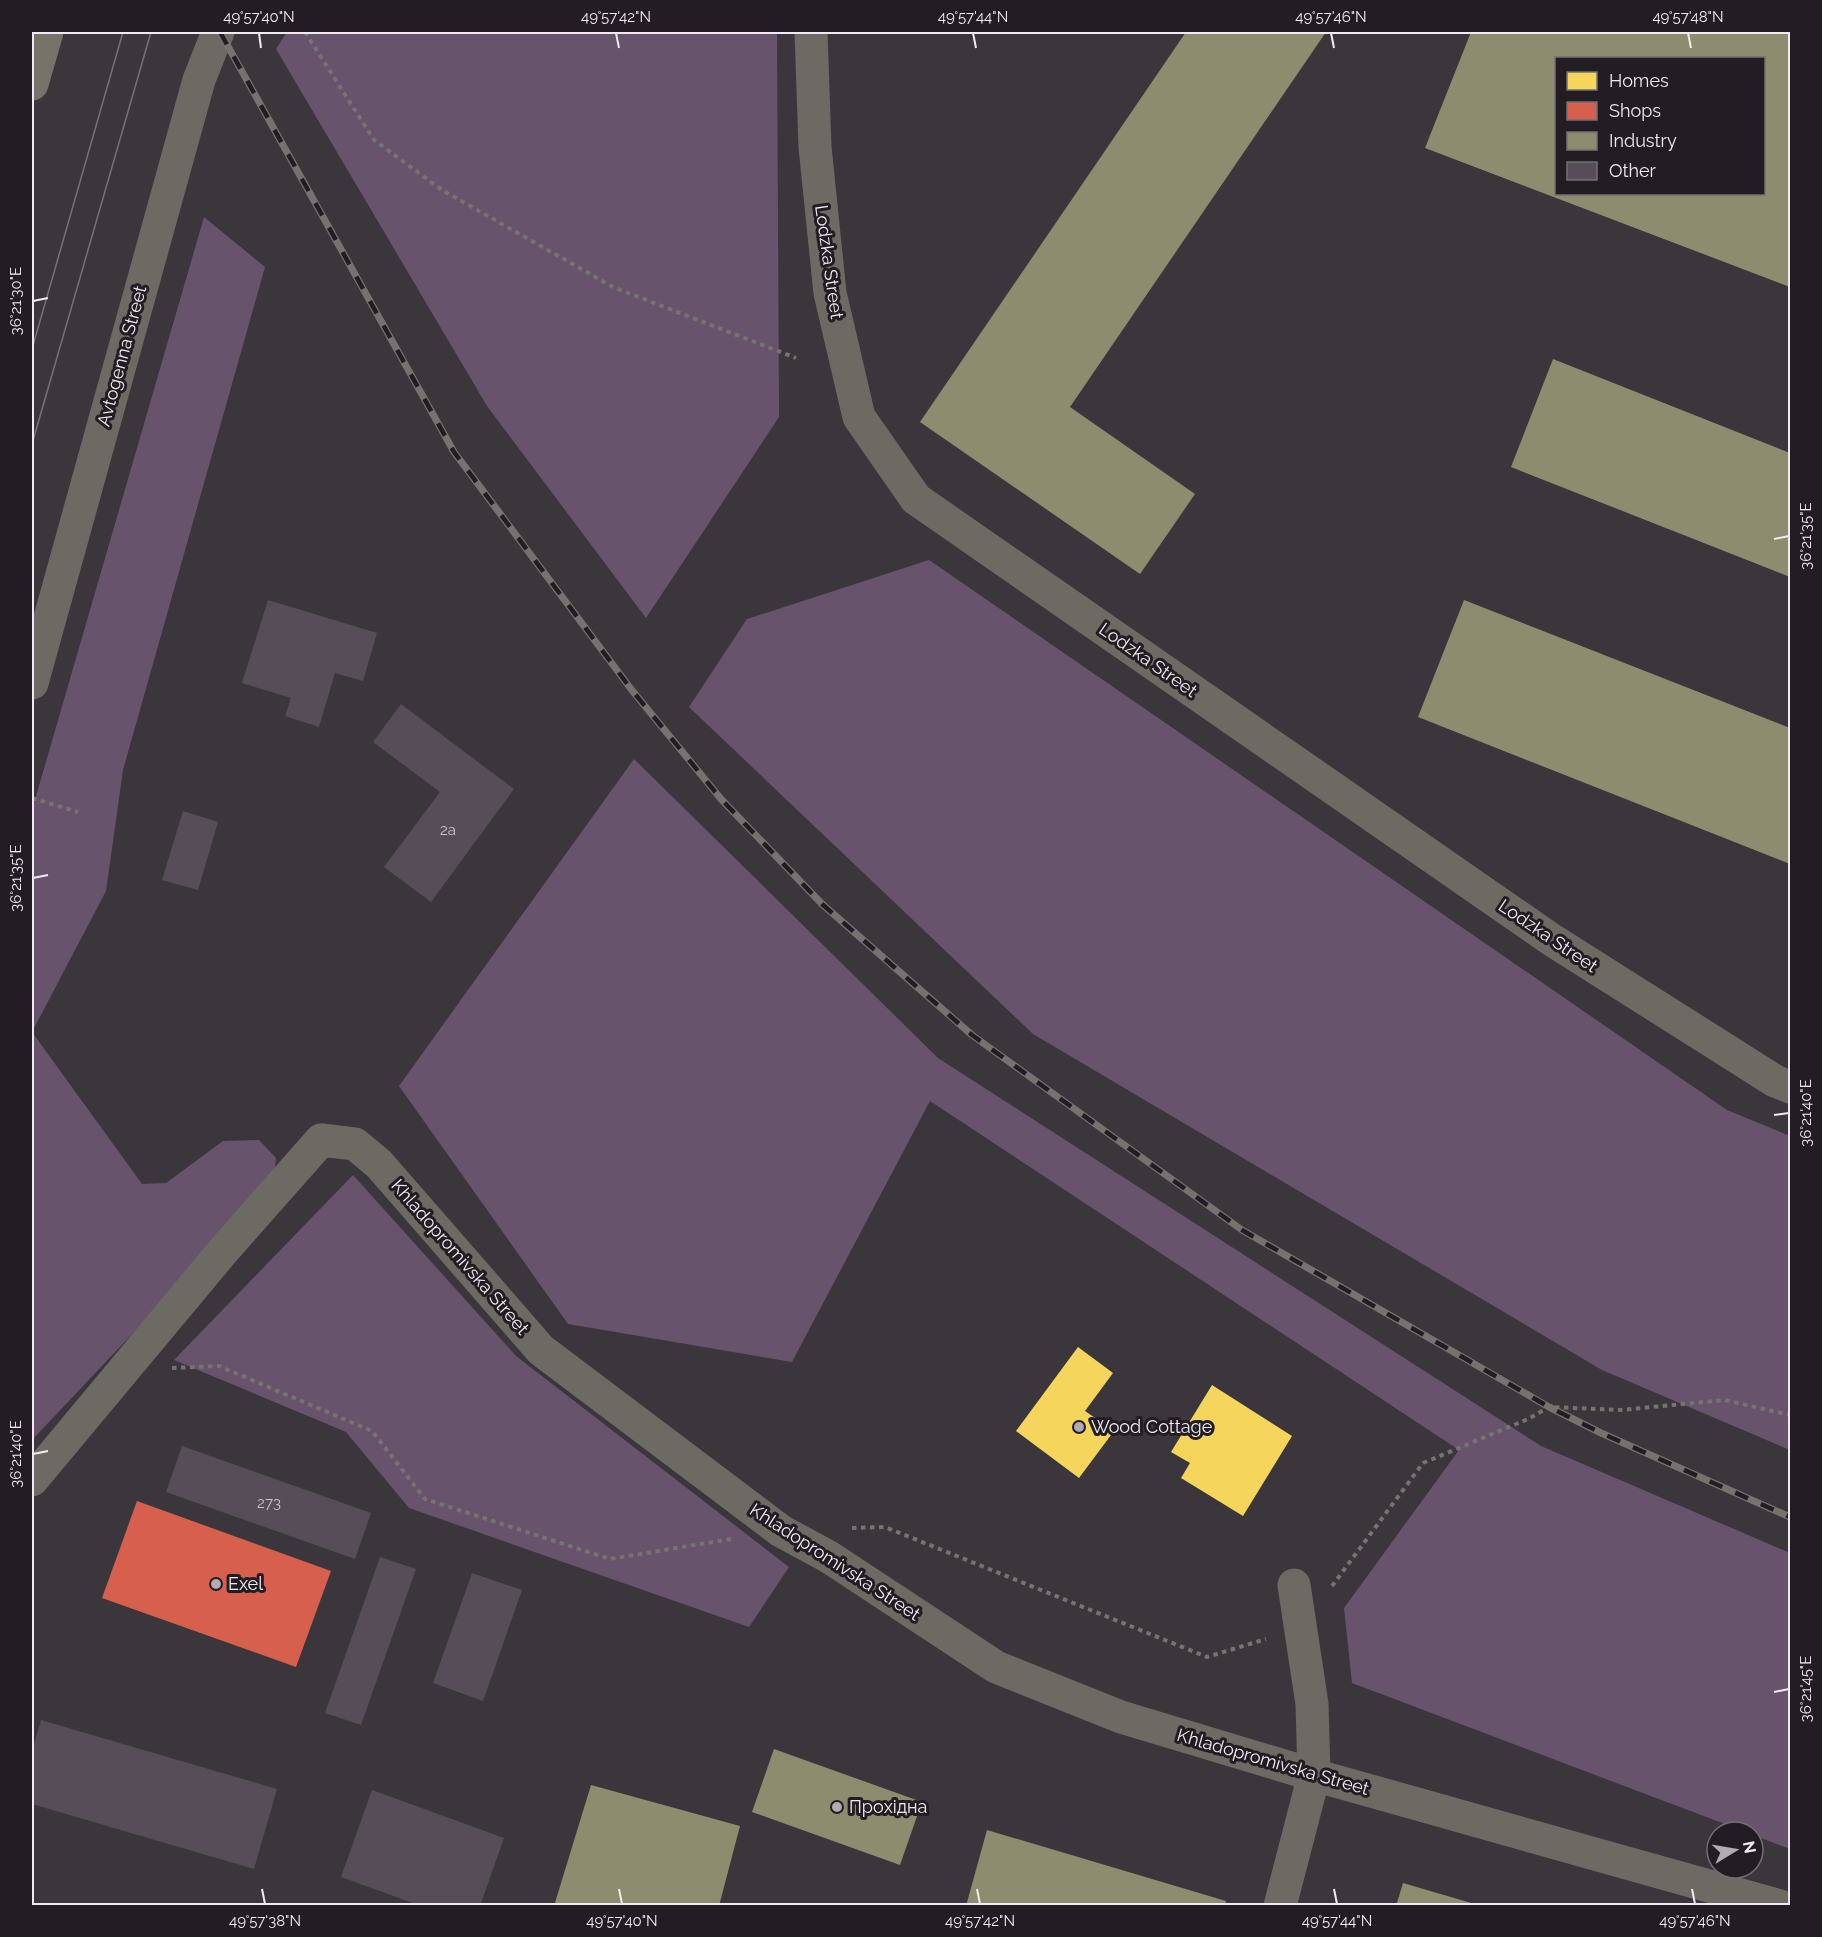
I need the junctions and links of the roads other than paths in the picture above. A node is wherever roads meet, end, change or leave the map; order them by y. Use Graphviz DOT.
graph roads {
  1 [pos="47,32"];
  2 [pos="218,32"];
  3 [pos="811,32"];
  4 [pos="32,84"];
  5 [pos="32,683"];
  6 [pos="1791,1087"];
  7 [pos="32,1480"];
  8 [pos="1294,1585"];
  9 [pos="1314,1775"];
  10 [pos="1280,1905"];
  11 [pos="1780,1905"];
  1 -- 4 [label="main road"];
  2 -- 5 [label="street, Avtogenna Street"];
  3 -- 6 [label="street, Lodzka Street"];
  7 -- 9 [label="street, Khladopromivska Street"];
  8 -- 9 [label="street"];
  9 -- 10 [label="street"];
  9 -- 11 [label="street, Khladopromivska Street"];
}
